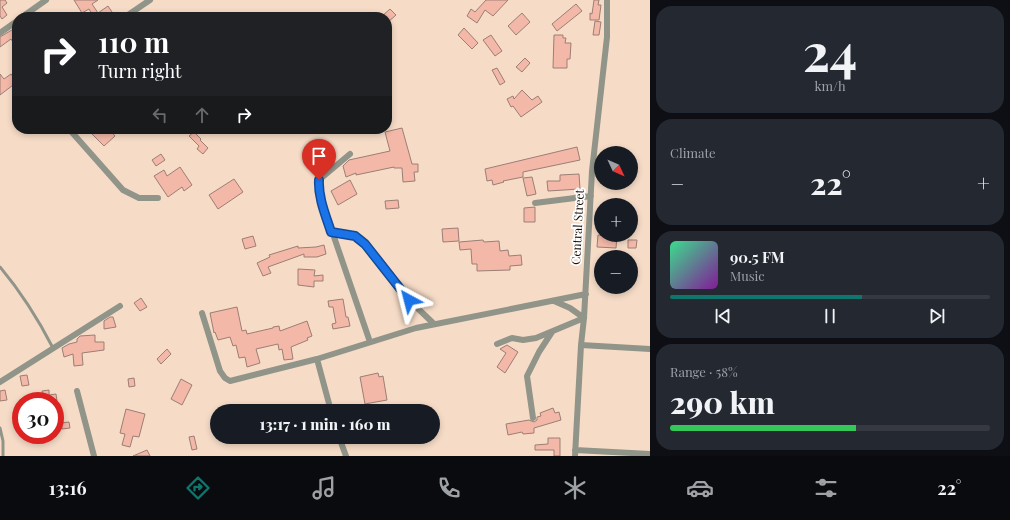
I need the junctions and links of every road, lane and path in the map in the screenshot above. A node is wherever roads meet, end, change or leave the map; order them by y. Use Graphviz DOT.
graph roads {
  1 [pos="46,0"];
  2 [pos="150,0"];
  3 [pos="607,0"];
  4 [pos="29,12"];
  5 [pos="132,12"];
  6 [pos="12,25"];
  7 [pos="0,33"];
  8 [pos="73,134"];
  9 [pos="350,154"];
  10 [pos="590,196"];
  11 [pos="158,198"];
  12 [pos="534,203"];
  13 [pos="331,232"];
  14 [pos="0,267"];
  15 [pos="586,294"];
  16 [pos="554,301"];
  17 [pos="120,306"];
  18 [pos="202,313"];
  19 [pos="584,318"];
  20 [pos="434,324"];
  21 [pos="552,332"];
  22 [pos="370,342"];
  23 [pos="497,344"];
  24 [pos="581,345"];
  25 [pos="53,348"];
  26 [pos="650,349"];
  27 [pos="317,359"];
  28 [pos="0,382"];
  29 [pos="77,391"];
  30 [pos="329,404"];
  31 [pos="533,418"];
  32 [pos="0,428"];
  33 [pos="342,444"];
  34 [pos="575,453"];
  35 [pos="650,454"];
  36 [pos="3,456"];
  37 [pos="94,456"];
  38 [pos="346,456"];
  1 -- 4 [label="street"];
  2 -- 5 [label="street"];
  3 -- 10 [label="street, Central Street"];
  6 -- 7 [label="street"];
  8 -- 11 [label="street"];
  9 -- 13 [label="street"];
  10 -- 12 [label="street"];
  10 -- 15 [label="street, Central Street"];
  13 -- 20 [label="street"];
  13 -- 22 [label="street"];
  14 -- 25 [label="lane"];
  15 -- 16 [label="street"];
  15 -- 19 [label="street, Central Street"];
  16 -- 19 [label="street"];
  16 -- 20 [label="street"];
  17 -- 25 [label="street"];
  18 -- 27 [label="street"];
  19 -- 21 [label="street"];
  19 -- 24 [label="street, Central Street"];
  20 -- 22 [label="street"];
  21 -- 23 [label="street"];
  21 -- 31 [label="street"];
  22 -- 27 [label="street"];
  24 -- 26 [label="street"];
  24 -- 34 [label="street, Central Street"];
  25 -- 28 [label="street"];
  27 -- 30 [label="street"];
  29 -- 37 [label="street"];
  32 -- 36 [label="lane"];
  33 -- 38 [label="street"];
  34 -- 35 [label="street"];
}
